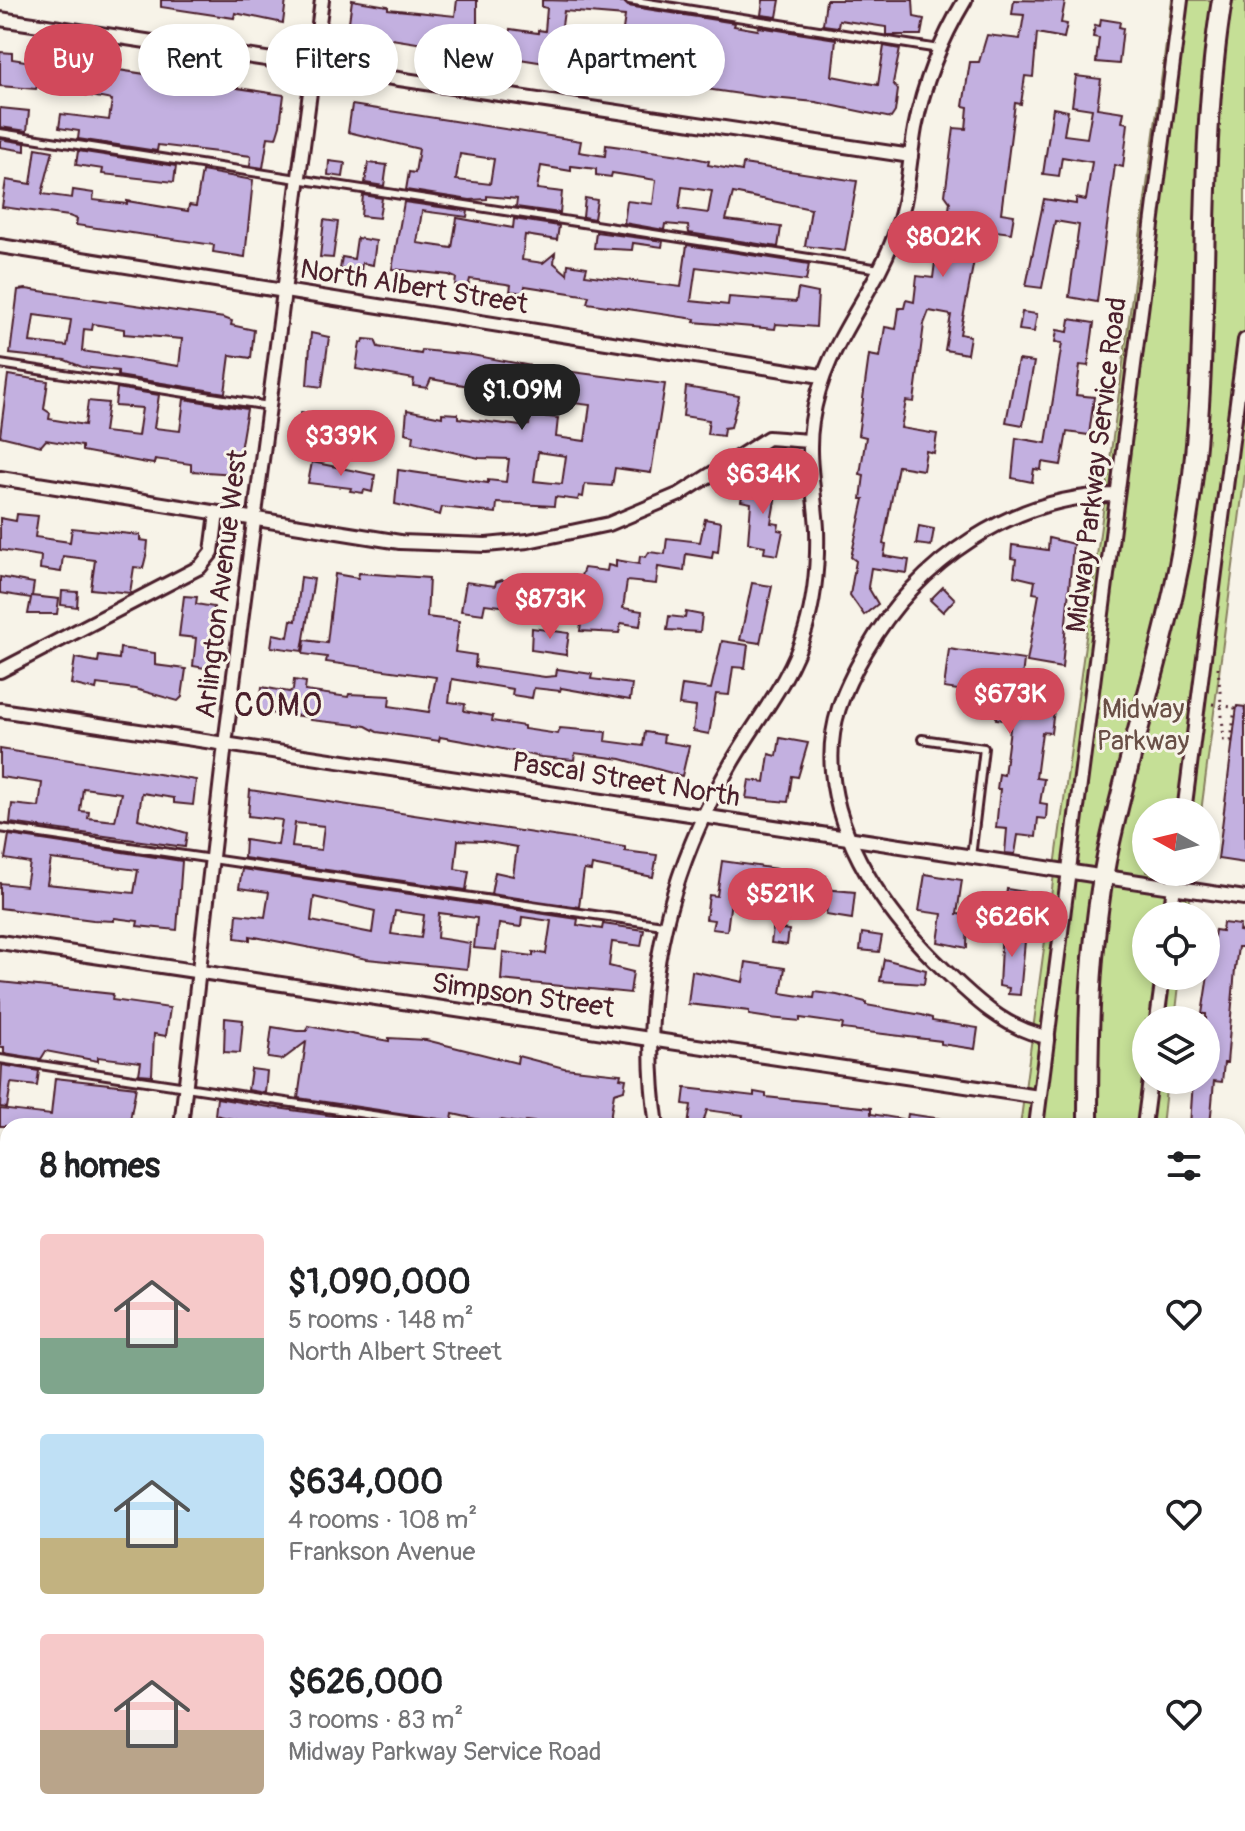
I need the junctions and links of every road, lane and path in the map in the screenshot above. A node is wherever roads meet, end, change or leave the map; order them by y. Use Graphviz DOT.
graph roads {
  1 [pos="322,0"];
  2 [pos="629,0"];
  3 [pos="965,0"];
  4 [pos="1181,0"];
  5 [pos="1222,0"];
  6 [pos="0,19"];
  7 [pos="319,24"];
  8 [pos="939,49"];
  9 [pos="266,58"];
  10 [pos="398,78"];
  11 [pos="309,96"];
  12 [pos="0,133"];
  13 [pos="911,156"];
  14 [pos="298,179"];
  15 [pos="0,246"];
  16 [pos="880,269"];
  17 [pos="284,290"];
  18 [pos="1245,340"];
  19 [pos="0,364"];
  20 [pos="821,376"];
  21 [pos="269,406"];
  22 [pos="809,441"];
  23 [pos="0,478"];
  24 [pos="1117,495"];
  25 [pos="217,513"];
  26 [pos="254,518"];
  27 [pos="1217,663"];
  28 [pos="0,671"];
  29 [pos="1212,704"];
  30 [pos="1221,705"];
  31 [pos="1235,707"];
  32 [pos="1245,709"];
  33 [pos="0,710"];
  34 [pos="922,739"];
  35 [pos="225,744"];
  36 [pos="1186,798"];
  37 [pos="704,816"];
  38 [pos="0,828"];
  39 [pos="849,839"];
  40 [pos="971,857"];
  41 [pos="211,860"];
  42 [pos="1069,872"];
  43 [pos="1103,877"];
  44 [pos="1174,887"];
  45 [pos="1245,898"];
  46 [pos="1172,902"];
  47 [pos="663,925"];
  48 [pos="0,942"];
  49 [pos="200,973"];
  50 [pos="1048,1037"];
  51 [pos="651,1040"];
  52 [pos="0,1059"];
  53 [pos="186,1088"];
  54 [pos="1148,1094"];
  55 [pos="1039,1097"];
  56 [pos="182,1118"];
  57 [pos="390,1118"];
  58 [pos="656,1118"];
  59 [pos="1037,1118"];
  60 [pos="1088,1118"];
  61 [pos="1145,1118"];
  1 -- 7 [label="street, Arlington Avenue West"];
  2 -- 8 [label="lane"];
  3 -- 8 [label="street"];
  4 -- 24 [label="street, Midway Parkway Service Road"];
  5 -- 43 [label="street"];
  6 -- 9 [label="street"];
  8 -- 13 [label="street"];
  10 -- 13 [label="street"];
  11 -- 14 [label="street, Arlington Avenue West"];
  12 -- 14 [label="lane"];
  13 -- 16 [label="street"];
  14 -- 16 [label="lane"];
  14 -- 17 [label="street, Arlington Avenue West"];
  15 -- 17 [label="street, North Albert Street"];
  16 -- 20 [label="street"];
  17 -- 20 [label="street, North Albert Street"];
  17 -- 21 [label="street, Arlington Avenue West"];
  18 -- 36 [label="street"];
  19 -- 21 [label="lane"];
  20 -- 22 [label="street"];
  21 -- 26 [label="street, Arlington Avenue West"];
  22 -- 26 [label="street"];
  22 -- 37 [label="street"];
  23 -- 25 [label="street"];
  24 -- 39 [label="street"];
  24 -- 42 [label="street, Midway Parkway Service Road"];
  25 -- 26 [label="street"];
  25 -- 28 [label="street"];
  26 -- 35 [label="street, Arlington Avenue West"];
  27 -- 30 [label="path"];
  29 -- 30 [label="path"];
  30 -- 31 [label="path"];
  30 -- 31 [label="path"];
  31 -- 32 [label="path"];
  33 -- 35 [label="street, Pascal Street North"];
  34 -- 40 [label="lane"];
  35 -- 37 [label="street, Pascal Street North"];
  35 -- 41 [label="street, Arlington Avenue West"];
  37 -- 39 [label="street, Pascal Street North"];
  37 -- 47 [label="street"];
  38 -- 41 [label="lane"];
  39 -- 40 [label="street, Pascal Street North"];
  39 -- 50 [label="street"];
  40 -- 42 [label="street, Pascal Street North"];
  41 -- 47 [label="lane"];
  41 -- 49 [label="street, Arlington Avenue West"];
  42 -- 43 [label="street, Pascal Street North"];
  42 -- 50 [label="street, Midway Parkway Service Road"];
  43 -- 44 [label="street, Pascal Street North"];
  43 -- 60 [label="street"];
  44 -- 45 [label="street, Pascal Street North"];
  44 -- 46 [label="street"];
  47 -- 51 [label="street"];
  48 -- 49 [label="street, Simpson Street"];
  49 -- 51 [label="street, Simpson Street"];
  49 -- 53 [label="street, Arlington Avenue West"];
  50 -- 55 [label="street, Midway Parkway Service Road"];
  51 -- 55 [label="street, Simpson Street"];
  51 -- 58 [label="street"];
  52 -- 53 [label="lane"];
  53 -- 56 [label="street, Arlington Avenue West"];
  53 -- 57 [label="lane"];
  54 -- 61 [label="street"];
  55 -- 59 [label="street, Midway Parkway Service Road"];
}
